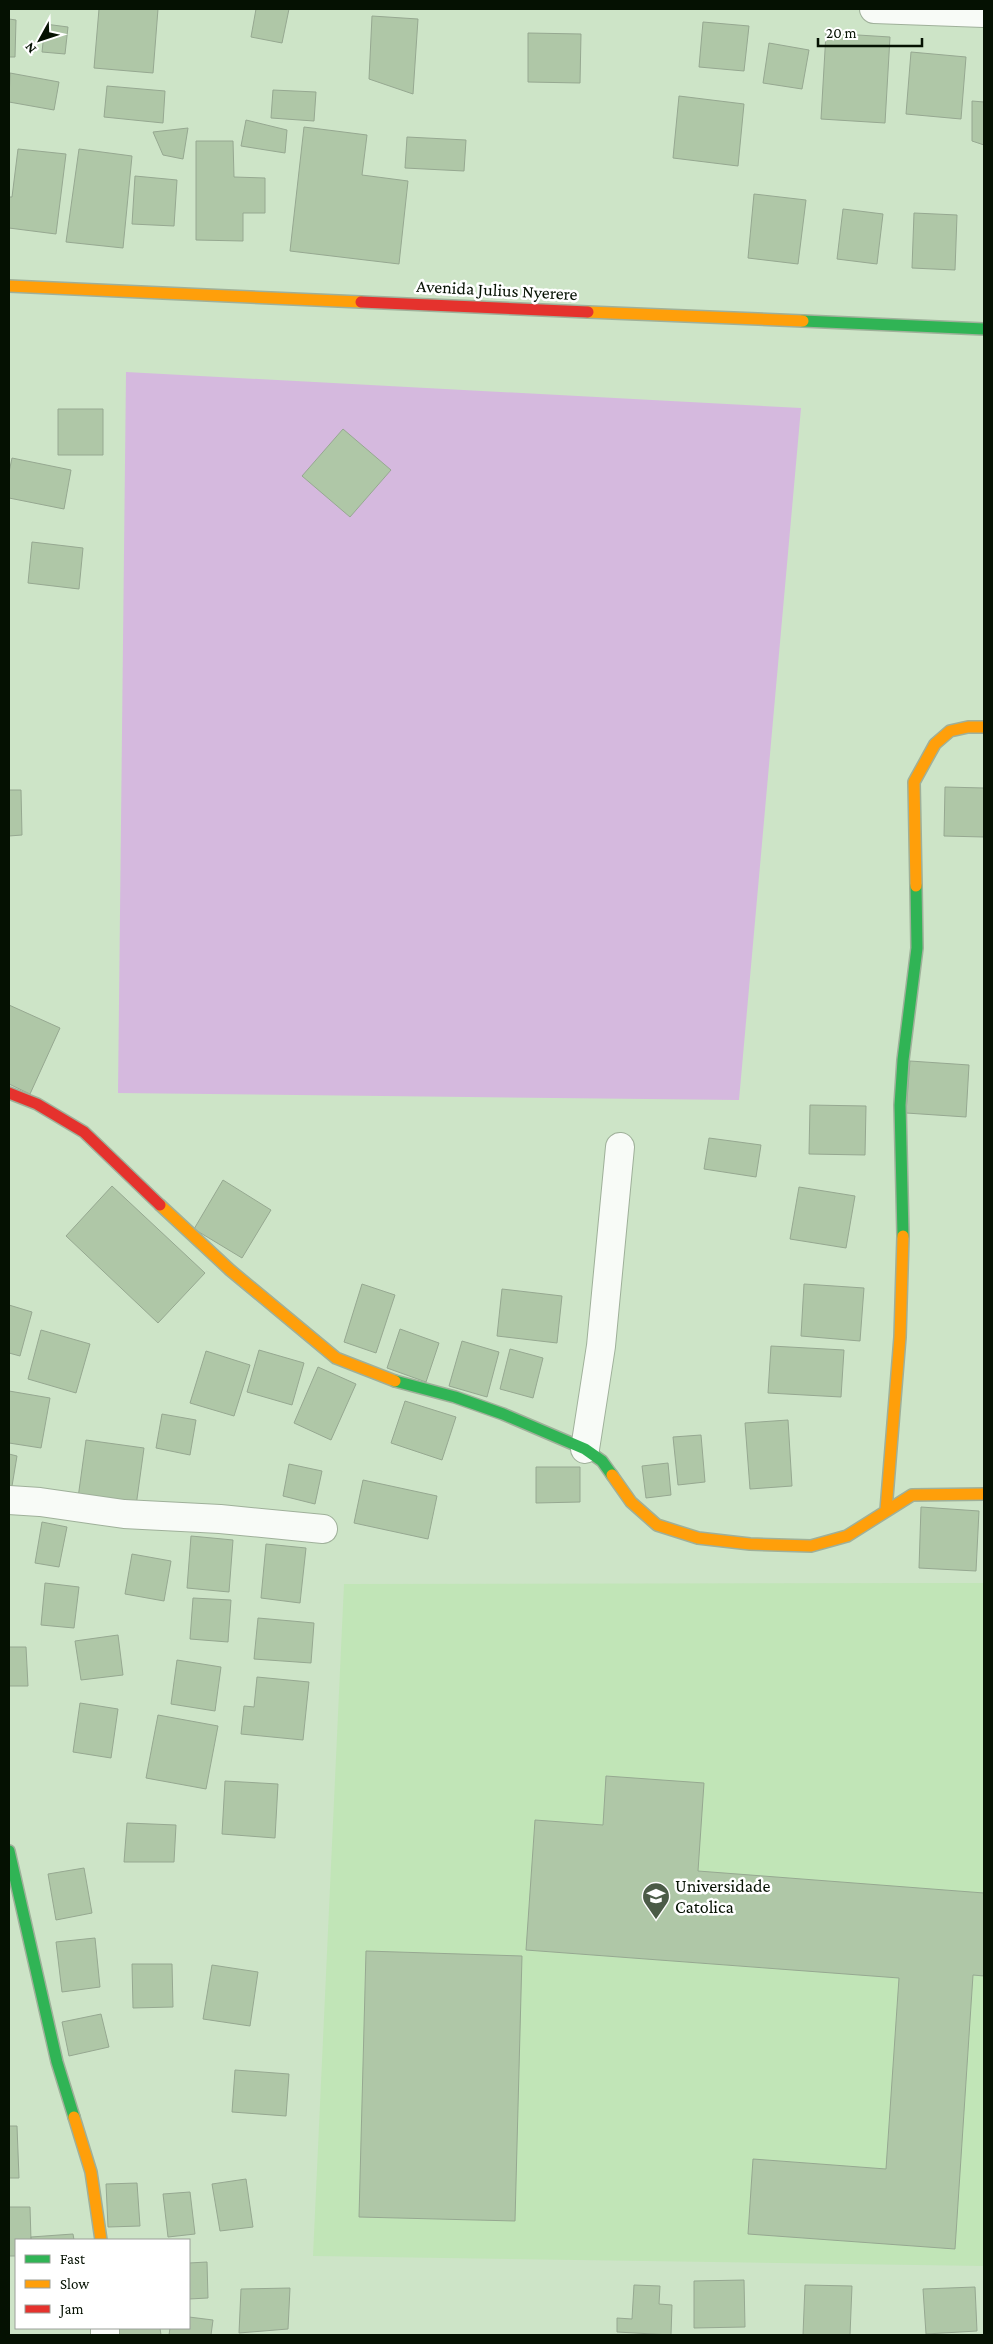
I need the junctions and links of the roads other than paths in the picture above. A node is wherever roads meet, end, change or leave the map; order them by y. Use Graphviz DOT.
graph roads {
  1 [pos="874,9"];
  2 [pos="984,13"];
  3 [pos="9,286"];
  4 [pos="984,329"];
  5 [pos="984,727"];
  6 [pos="9,1093"];
  7 [pos="620,1147"];
  8 [pos="585,1449"];
  9 [pos="984,1494"];
  10 [pos="9,1500"];
  11 [pos="886,1510"];
  12 [pos="323,1529"];
  13 [pos="9,1851"];
  14 [pos="101,2239"];
  1 -- 2 [label="street"];
  3 -- 4 [label="street, Avenida Julius Nyerere"];
  5 -- 11 [label="street"];
  6 -- 8 [label="street"];
  7 -- 8 [label="street"];
  8 -- 11 [label="street"];
  9 -- 11 [label="street"];
  10 -- 12 [label="street"];
  13 -- 14 [label="street"];
}
